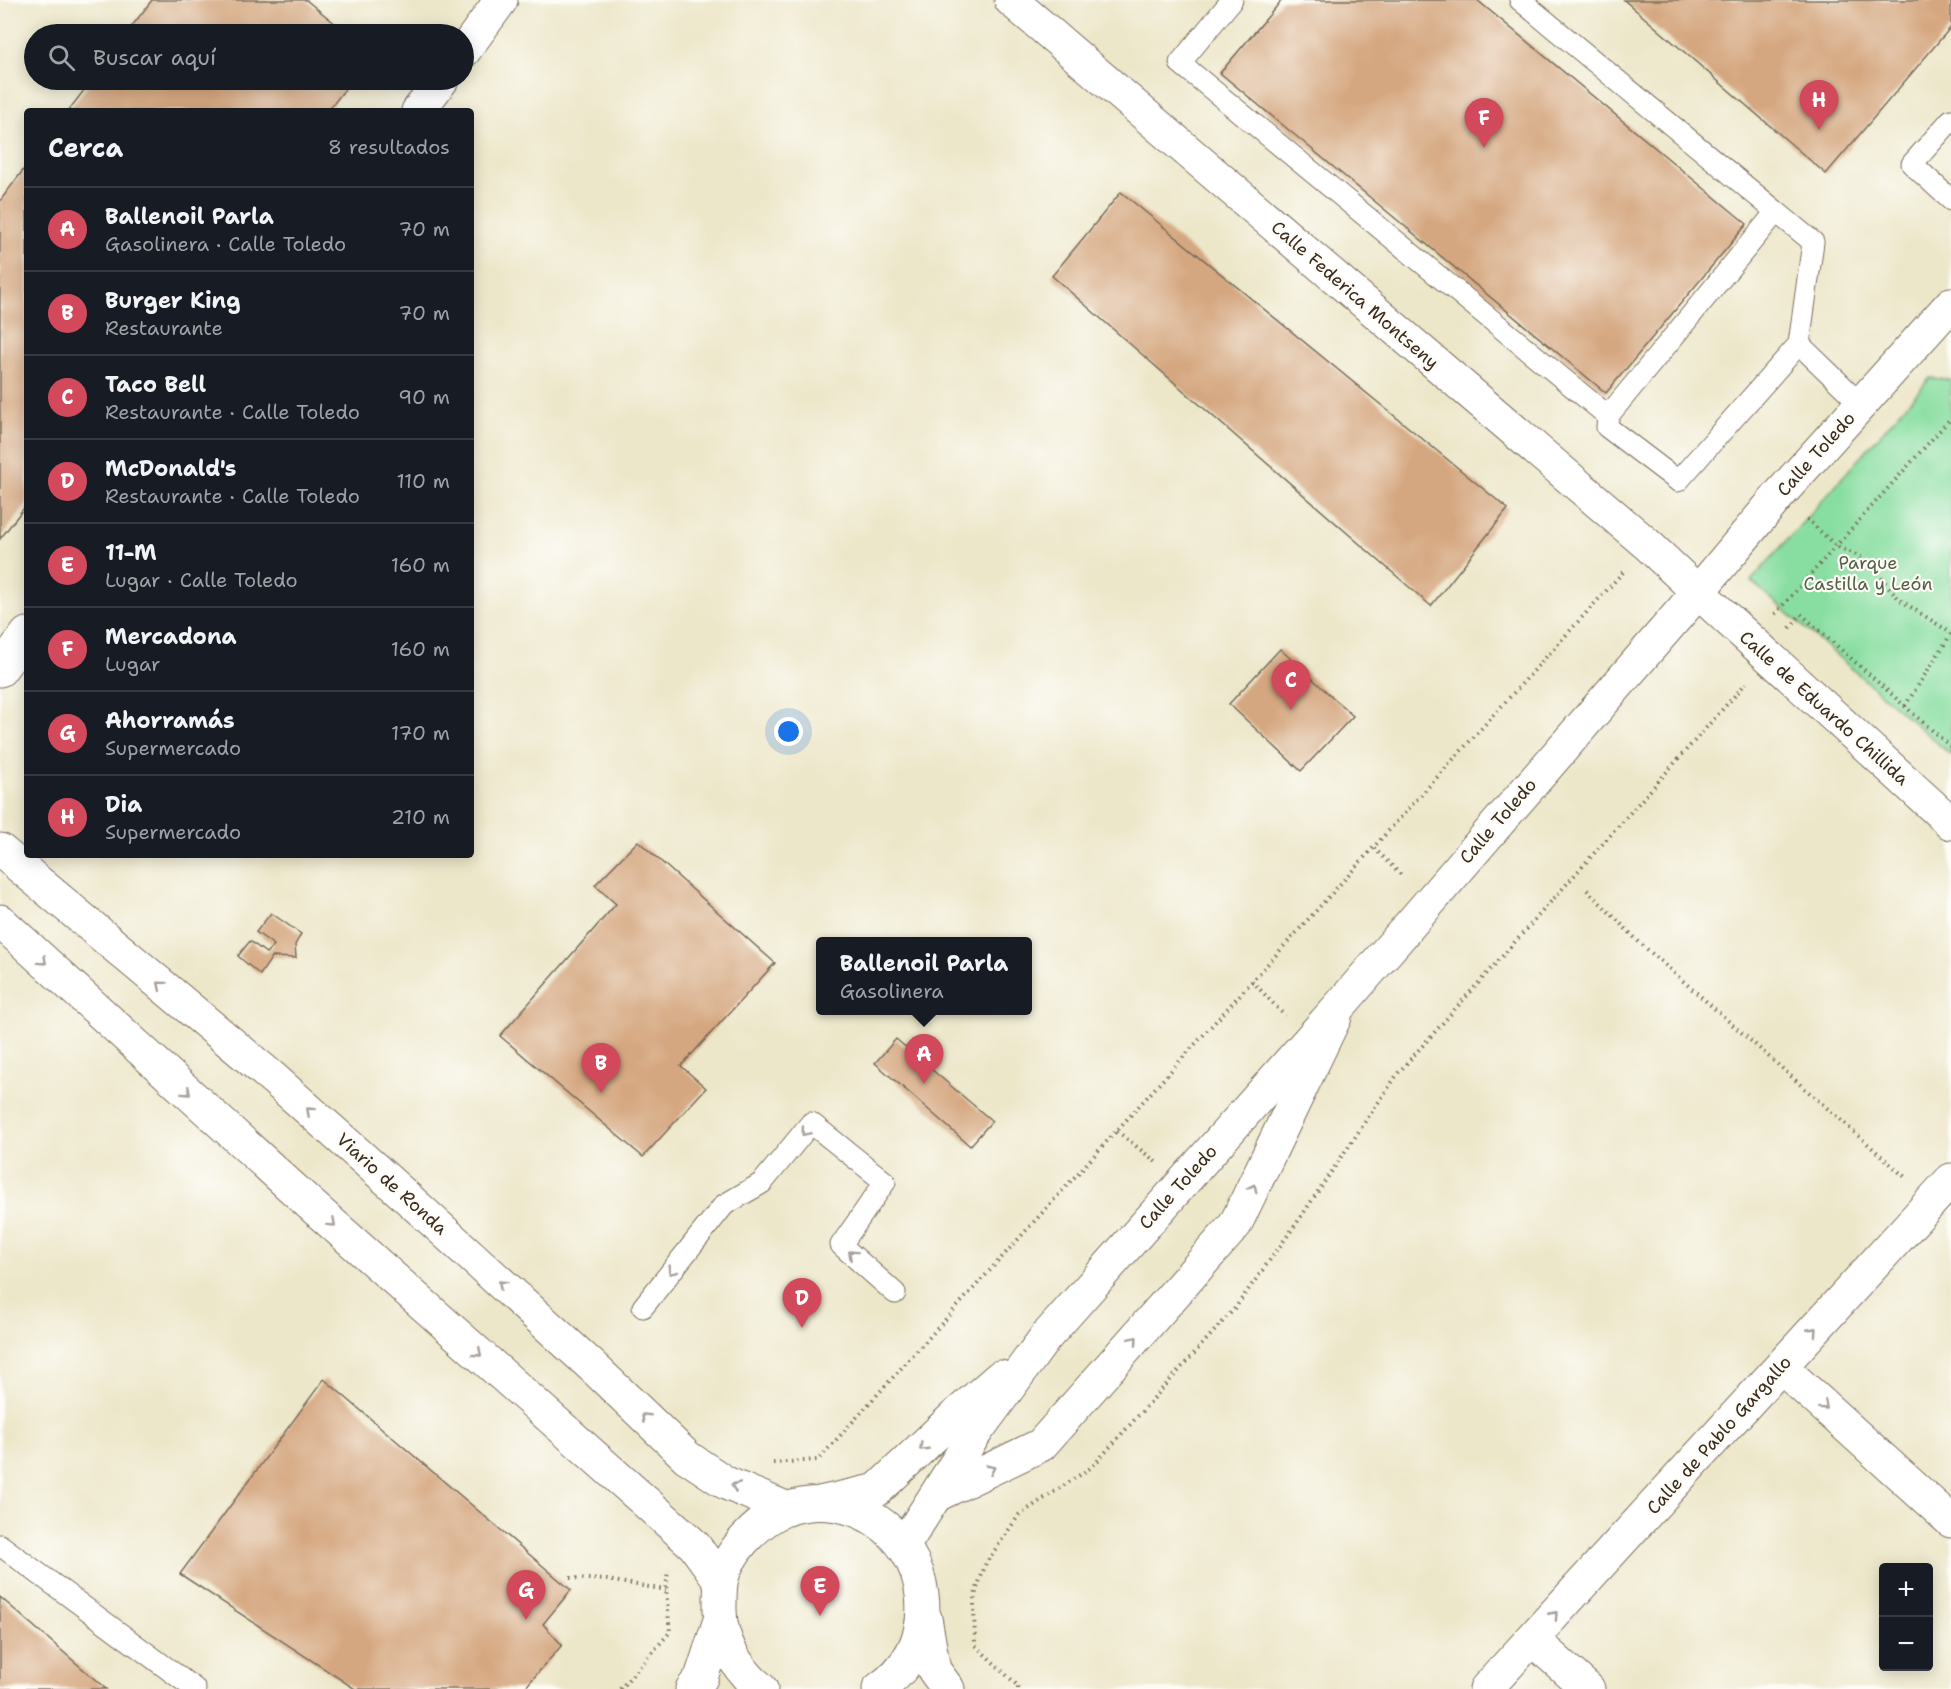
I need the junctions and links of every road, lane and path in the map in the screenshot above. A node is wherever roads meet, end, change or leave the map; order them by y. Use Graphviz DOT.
graph roads {
  1 [pos="501,0"];
  2 [pos="1011,0"];
  3 [pos="1232,0"];
  4 [pos="1521,0"];
  5 [pos="474,37"];
  6 [pos="434,90"];
  7 [pos="420,108"];
  8 [pos="1951,120"];
  9 [pos="1951,200"];
  10 [pos="1776,212"];
  11 [pos="1948,313"];
  12 [pos="1799,344"];
  13 [pos="1861,404"];
  14 [pos="1608,416"];
  15 [pos="1951,418"];
  16 [pos="1780,494"];
  17 [pos="1648,545"];
  18 [pos="1836,546"];
  19 [pos="1698,592"];
  20 [pos="1951,633"];
  21 [pos="24,638"];
  22 [pos="1759,649"];
  23 [pos="0,670"];
  24 [pos="1905,706"];
  25 [pos="1951,747"];
  26 [pos="1951,823"];
  27 [pos="1374,848"];
  28 [pos="0,850"];
  29 [pos="1587,890"];
  30 [pos="1429,902"];
  31 [pos="0,921"];
  32 [pos="1252,981"];
  33 [pos="1342,1002"];
  34 [pos="1308,1040"];
  35 [pos="1117,1131"];
  36 [pos="1182,1183"];
  37 [pos="1941,1191"];
  38 [pos="895,1293"];
  39 [pos="643,1307"];
  40 [pos="1045,1338"];
  41 [pos="1781,1367"];
  42 [pos="767,1463"];
  43 [pos="939,1494"];
  44 [pos="819,1503"];
  45 [pos="788,1509"];
  46 [pos="1951,1521"];
  47 [pos="0,1545"];
  48 [pos="904,1545"];
  49 [pos="669,1560"];
  50 [pos="570,1578"];
  51 [pos="721,1582"];
  52 [pos="666,1590"];
  53 [pos="924,1613"];
  54 [pos="719,1623"];
  55 [pos="1532,1639"];
  56 [pos="195,1689"];
  57 [pos="620,1689"];
  58 [pos="692,1689"];
  59 [pos="759,1689"];
  60 [pos="879,1689"];
  61 [pos="948,1689"];
  62 [pos="1018,1689"];
  63 [pos="1486,1689"];
  64 [pos="1588,1689"];
  1 -- 5 [label="street"];
  2 -- 17 [label="street, Calle Federica Montseny"];
  3 -- 14 [label="lane"];
  4 -- 10 [label="lane"];
  6 -- 7 [label="street"];
  8 -- 9 [label="lane"];
  10 -- 12 [label="lane"];
  10 -- 14 [label="lane"];
  11 -- 13 [label="street, Calle Toledo"];
  12 -- 13 [label="lane"];
  12 -- 14 [label="lane"];
  13 -- 16 [label="street, Calle Toledo"];
  15 -- 18 [label="path"];
  16 -- 18 [label="path"];
  16 -- 19 [label="street, Calle Toledo"];
  17 -- 19 [label="street, Calle Federica Montseny"];
  17 -- 27 [label="path"];
  18 -- 20 [label="path"];
  18 -- 22 [label="path"];
  19 -- 22 [label="street, Calle de Eduardo Chillida"];
  19 -- 30 [label="street, Calle Toledo"];
  20 -- 24 [label="path"];
  21 -- 23 [label="street"];
  22 -- 24 [label="path"];
  22 -- 26 [label="street, Calle de Eduardo Chillida"];
  22 -- 62 [label="path"];
  24 -- 25 [label="path"];
  27 -- 30 [label="path"];
  27 -- 32 [label="path"];
  45 -- 28 [label="street, Viario de Ronda, one-way"];
  29 -- 37 [label="path"];
  30 -- 33 [label="street, Calle Toledo"];
  31 -- 51 [label="street, one-way"];
  32 -- 34 [label="path"];
  32 -- 35 [label="path"];
  33 -- 34 [label="street, Calle Toledo"];
  43 -- 33 [label="street, one-way"];
  34 -- 36 [label="street, Calle Toledo"];
  35 -- 36 [label="path"];
  35 -- 42 [label="path"];
  36 -- 40 [label="street, Calle Toledo"];
  41 -- 37 [label="street, Calle de Pablo Gargallo, one-way"];
  38 -- 39 [label="lane, one-way"];
  40 -- 43 [label="street, Calle Toledo"];
  40 -- 44 [label="street, Calle Toledo, one-way"];
  41 -- 46 [label="street, one-way"];
  55 -- 41 [label="street, Calle de Pablo Gargallo, one-way"];
  43 -- 48 [label="street, Calle Toledo"];
  44 -- 45 [label="street, Calle Toledo"];
  44 -- 48 [label="street"];
  45 -- 51 [label="street, Calle Toledo"];
  47 -- 56 [label="lane"];
  48 -- 53 [label="street"];
  49 -- 52 [label="path"];
  50 -- 52 [label="path"];
  51 -- 54 [label="street"];
  52 -- 57 [label="path"];
  53 -- 60 [label="street"];
  53 -- 61 [label="street"];
  54 -- 58 [label="street"];
  54 -- 59 [label="street"];
  55 -- 63 [label="street, Calle de Pablo Gargallo"];
  55 -- 64 [label="street"];
}
